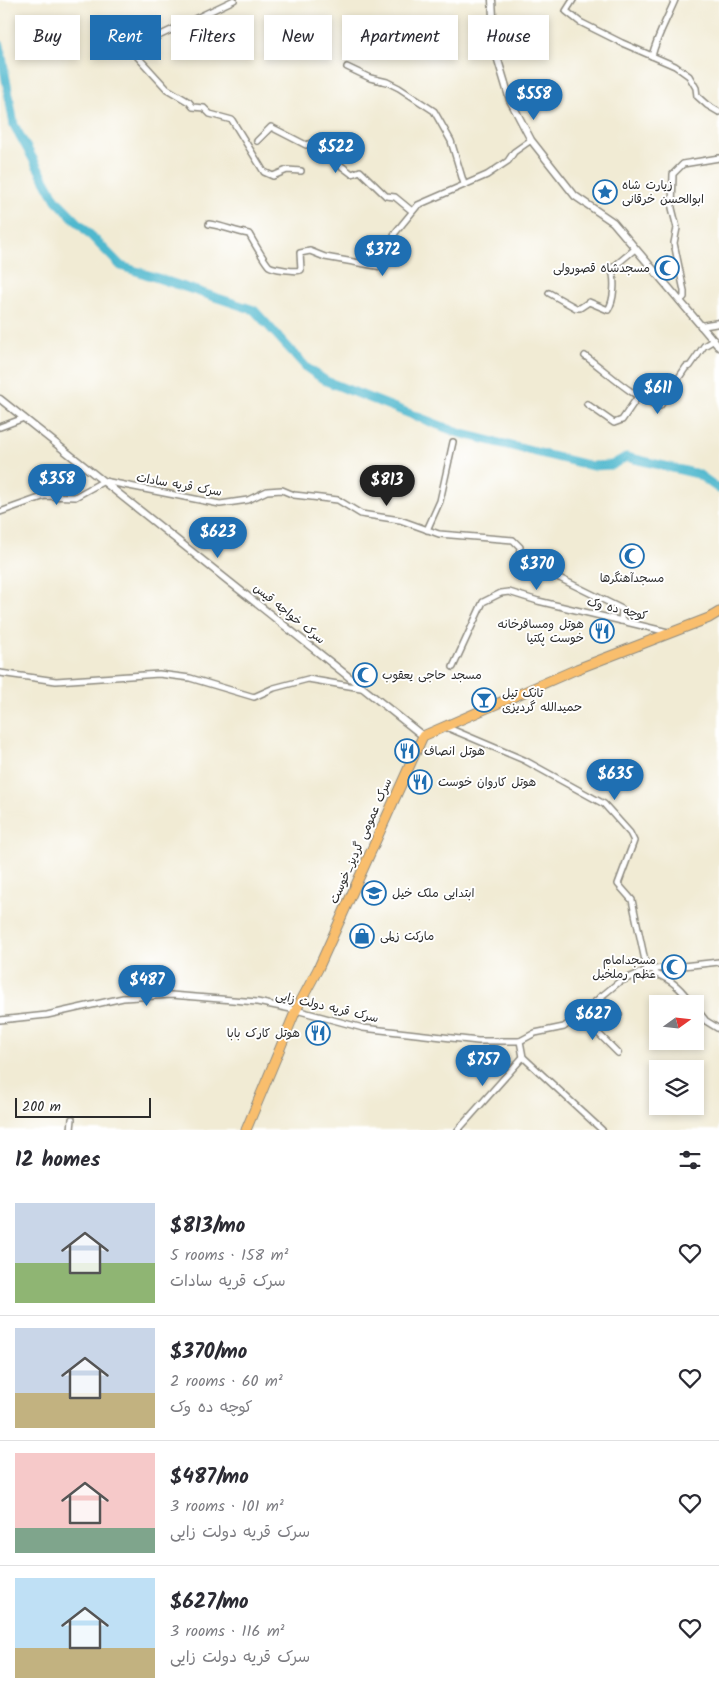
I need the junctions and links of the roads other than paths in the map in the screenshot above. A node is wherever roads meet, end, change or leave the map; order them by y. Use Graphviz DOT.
graph roads {
  1 [pos="234,0"];
  2 [pos="492,0"];
  3 [pos="573,0"];
  4 [pos="675,0"];
  5 [pos="652,56"];
  6 [pos="347,67"];
  7 [pos="719,112"];
  8 [pos="532,140"];
  9 [pos="257,141"];
  10 [pos="719,158"];
  11 [pos="301,171"];
  12 [pos="464,184"];
  13 [pos="412,211"];
  14 [pos="210,224"];
  15 [pos="635,249"];
  16 [pos="549,293"];
  17 [pos="680,301"];
  18 [pos="719,323"];
  19 [pos="702,326"];
  20 [pos="714,340"];
  21 [pos="719,347"];
  22 [pos="585,356"];
  23 [pos="639,395"];
  24 [pos="0,399"];
  25 [pos="587,404"];
  26 [pos="24,418"];
  27 [pos="0,427"];
  28 [pos="454,442"];
  29 [pos="104,481"];
  30 [pos="0,512"];
  31 [pos="427,530"];
  32 [pos="719,612"];
  33 [pos="719,617"];
  34 [pos="709,618"];
  35 [pos="621,621"];
  36 [pos="671,632"];
  37 [pos="454,667"];
  38 [pos="0,673"];
  39 [pos="363,688"];
  40 [pos="446,727"];
  41 [pos="423,736"];
  42 [pos="719,962"];
  43 [pos="654,969"];
  44 [pos="647,970"];
  45 [pos="684,995"];
  46 [pos="600,997"];
  47 [pos="296,1010"];
  48 [pos="579,1014"];
  49 [pos="619,1015"];
  50 [pos="704,1019"];
  51 [pos="0,1020"];
  52 [pos="719,1029"];
  53 [pos="520,1041"];
  54 [pos="618,1053"];
  55 [pos="523,1057"];
  56 [pos="72,1119"];
  57 [pos="71,1130"];
  58 [pos="246,1130"];
  59 [pos="458,1130"];
  60 [pos="602,1130"];
  1 -- 11 [label="street"];
  2 -- 8 [label="street"];
  3 -- 5 [label="street"];
  4 -- 5 [label="street"];
  5 -- 7 [label="street"];
  6 -- 12 [label="street"];
  8 -- 12 [label="street"];
  8 -- 15 [label="street"];
  9 -- 13 [label="street"];
  10 -- 17 [label="street"];
  12 -- 13 [label="street"];
  13 -- 14 [label="street"];
  15 -- 16 [label="street"];
  15 -- 17 [label="street"];
  17 -- 19 [label="street"];
  18 -- 19 [label="street"];
  19 -- 20 [label="street"];
  20 -- 21 [label="street"];
  20 -- 23 [label="street"];
  22 -- 23 [label="street"];
  23 -- 25 [label="street"];
  24 -- 26 [label="street, سرک خواجه قیس"];
  26 -- 27 [label="street"];
  26 -- 29 [label="street, سرک خواجه قیس"];
  28 -- 31 [label="street"];
  29 -- 30 [label="street"];
  29 -- 31 [label="street, سرک قریه سادات"];
  29 -- 39 [label="street, سرک خواجه قیس"];
  31 -- 35 [label="street, سرک قریه سادات"];
  32 -- 34 [label="highway"];
  33 -- 34 [label="highway"];
  34 -- 36 [label="highway"];
  35 -- 36 [label="street, کوچه ده وک"];
  35 -- 37 [label="street, کوچه ده وک"];
  36 -- 40 [label="highway"];
  38 -- 39 [label="street"];
  39 -- 41 [label="street, سرک خواجه قیس"];
  40 -- 41 [label="highway"];
  40 -- 44 [label="street"];
  41 -- 47 [label="highway, سرک عمومی گردیز_خوست"];
  42 -- 43 [label="street, سرک قریه دولت زایی"];
  43 -- 44 [label="street, سرک قریه دولت زایی"];
  43 -- 45 [label="street"];
  44 -- 46 [label="street, سرک قریه دولت زایی"];
  46 -- 48 [label="street, سرک قریه دولت زایی"];
  46 -- 49 [label="street"];
  47 -- 51 [label="street, سرک قریه دولت زایی"];
  47 -- 53 [label="street, سرک قریه دولت زایی"];
  47 -- 58 [label="highway, سرک عمومی گردیز_خوست"];
  48 -- 53 [label="street, سرک قریه دولت زایی"];
  48 -- 54 [label="street"];
  50 -- 52 [label="street"];
  53 -- 55 [label="street"];
  55 -- 59 [label="street"];
  55 -- 60 [label="street"];
  56 -- 57 [label="street"];
}
